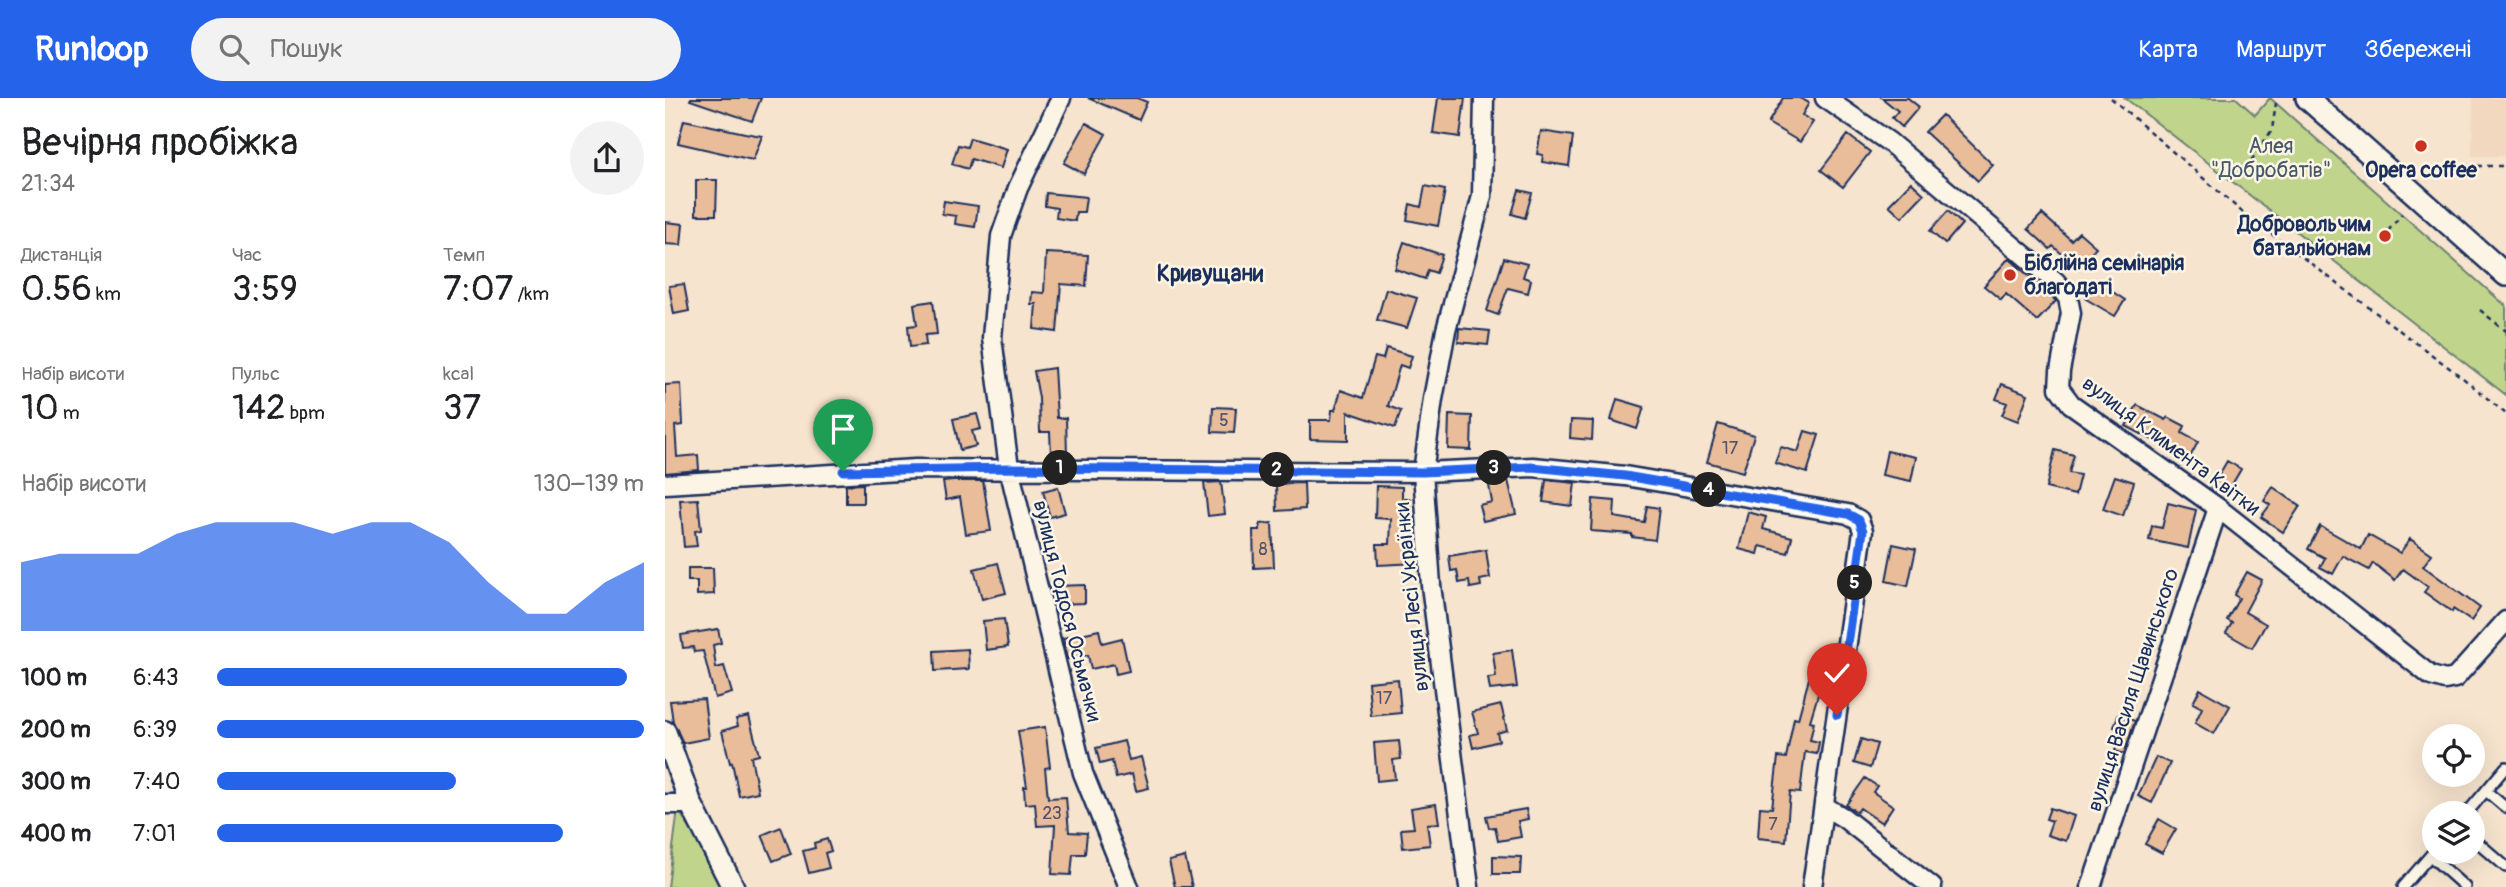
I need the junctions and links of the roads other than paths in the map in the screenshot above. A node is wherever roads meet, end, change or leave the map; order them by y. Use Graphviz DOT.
graph roads {
  1 [pos="1061,98"];
  2 [pos="1485,98"];
  3 [pos="1825,98"];
  4 [pos="2307,98"];
  5 [pos="2506,275"];
  6 [pos="1009,468"];
  7 [pos="1423,472"];
  8 [pos="665,484"];
  9 [pos="2217,508"];
  10 [pos="2506,621"];
  11 [pos="665,732"];
  12 [pos="2506,767"];
  13 [pos="2486,791"];
  14 [pos="2477,801"];
  15 [pos="665,804"];
  16 [pos="691,804"];
  17 [pos="1824,806"];
  18 [pos="2506,808"];
  19 [pos="2485,849"];
  20 [pos="2423,864"];
  21 [pos="2443,864"];
  22 [pos="2506,867"];
  23 [pos="733,887"];
  24 [pos="1129,887"];
  25 [pos="1469,887"];
  26 [pos="1812,887"];
  27 [pos="1933,887"];
  28 [pos="2091,887"];
  29 [pos="2403,887"];
  30 [pos="2465,887"];
  1 -- 6 [label="street, вулиця Тодося Осьмачки"];
  2 -- 7 [label="street, вулиця Лесі Українки"];
  3 -- 9 [label="street, вулиця Климента Квітки"];
  4 -- 5 [label="street"];
  6 -- 7 [label="street"];
  6 -- 8 [label="street"];
  6 -- 24 [label="street, вулиця Тодося Осьмачки"];
  7 -- 17 [label="street"];
  7 -- 25 [label="street, вулиця Лесі Українки"];
  9 -- 10 [label="street, вулиця Климента Квітки"];
  9 -- 28 [label="street, вулиця Василя Щавинського"];
  11 -- 16 [label="street"];
  12 -- 13 [label="lane"];
  13 -- 14 [label="lane"];
  13 -- 18 [label="lane"];
  15 -- 16 [label="street"];
  16 -- 23 [label="street"];
  17 -- 26 [label="street"];
  17 -- 27 [label="street"];
  19 -- 22 [label="lane"];
  20 -- 29 [label="lane"];
  21 -- 30 [label="lane"];
}
